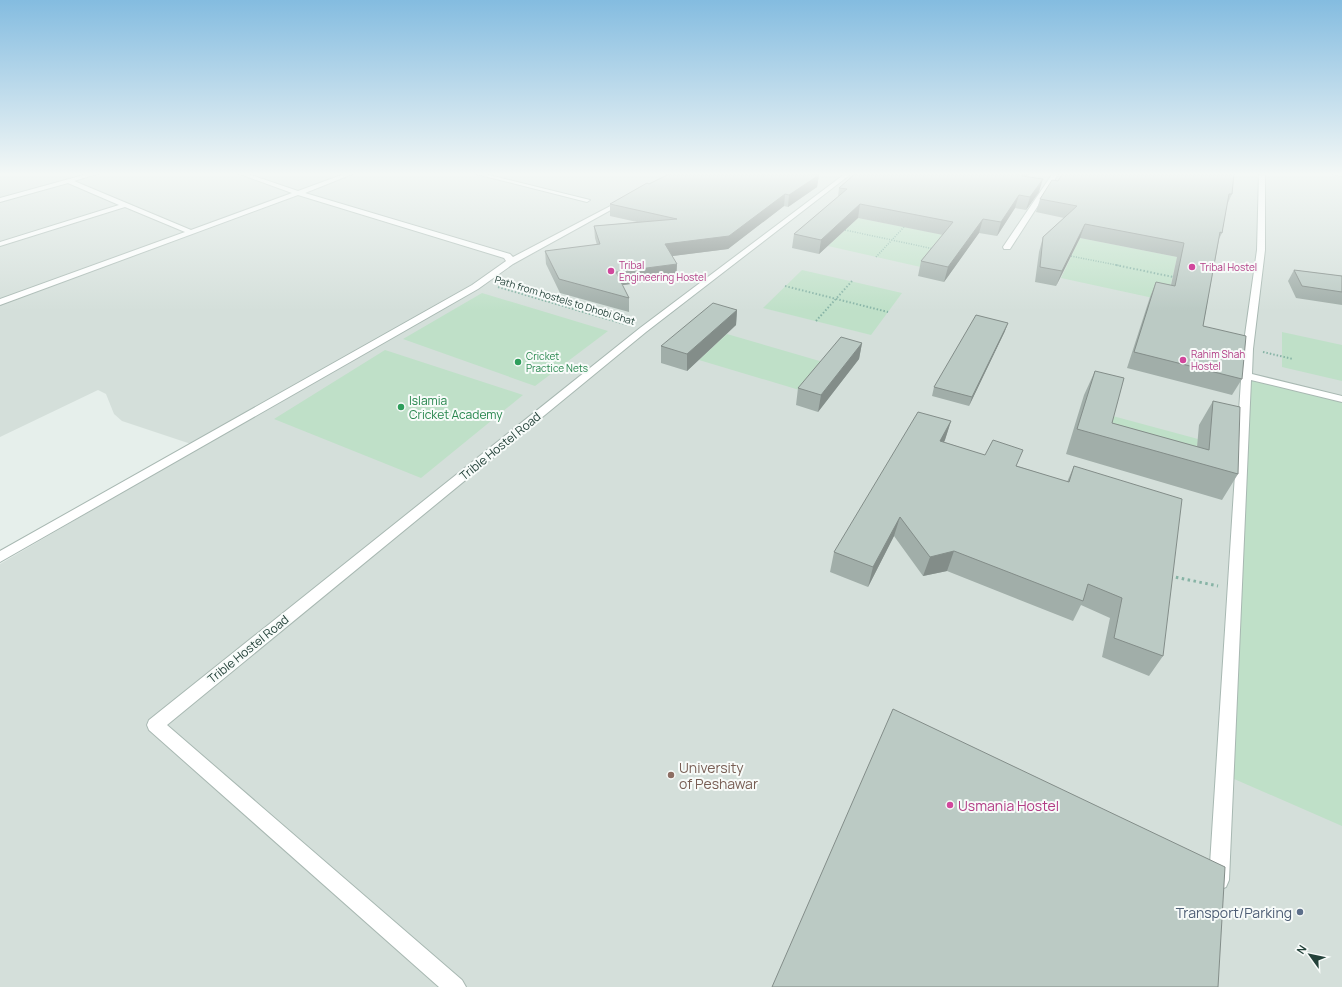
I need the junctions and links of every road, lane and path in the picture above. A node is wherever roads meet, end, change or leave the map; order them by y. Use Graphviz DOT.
graph roads {
  1 [pos="80,219"];
  2 [pos="159,219"];
  3 [pos="227,219"];
  4 [pos="385,219"];
  5 [pos="590,219"];
  6 [pos="789,219"];
  7 [pos="1026,219"];
  8 [pos="1261,219"];
  9 [pos="904,227"];
  10 [pos="845,230"];
  11 [pos="191,232"];
  12 [pos="892,240"];
  13 [pos="0,244"];
  14 [pos="1007,247"];
  15 [pos="939,250"];
  16 [pos="1071,256"];
  17 [pos="876,257"];
  18 [pos="510,262"];
  19 [pos="1173,277"];
  20 [pos="852,281"];
  21 [pos="483,282"];
  22 [pos="785,286"];
  23 [pos="836,299"];
  24 [pos="0,302"];
  25 [pos="888,312"];
  26 [pos="816,321"];
  27 [pos="643,330"];
  28 [pos="1248,349"];
  29 [pos="1293,359"];
  30 [pos="1247,376"];
  31 [pos="1342,399"];
  32 [pos="0,556"];
  33 [pos="1168,576"];
  34 [pos="1235,590"];
  35 [pos="1218,893"];
  36 [pos="455,987"];
  1 -- 13 [label="street"];
  2 -- 11 [label="street"];
  3 -- 11 [label="street"];
  4 -- 18 [label="street"];
  5 -- 18 [label="street"];
  6 -- 27 [label="street, Trible Hostel Road"];
  7 -- 14 [label="street"];
  8 -- 28 [label="street"];
  9 -- 12 [label="path"];
  10 -- 12 [label="path"];
  11 -- 24 [label="street"];
  12 -- 15 [label="path"];
  12 -- 17 [label="path"];
  16 -- 19 [label="path"];
  18 -- 21 [label="street"];
  20 -- 23 [label="path"];
  21 -- 27 [label="path, Path from hostels to Dhobi Ghat"];
  21 -- 32 [label="street"];
  22 -- 23 [label="path"];
  23 -- 25 [label="path"];
  23 -- 26 [label="path"];
  27 -- 36 [label="street, Trible Hostel Road"];
  28 -- 29 [label="path"];
  28 -- 30 [label="street"];
  30 -- 31 [label="street"];
  30 -- 34 [label="street"];
  33 -- 34 [label="path"];
  34 -- 35 [label="street"];
}
